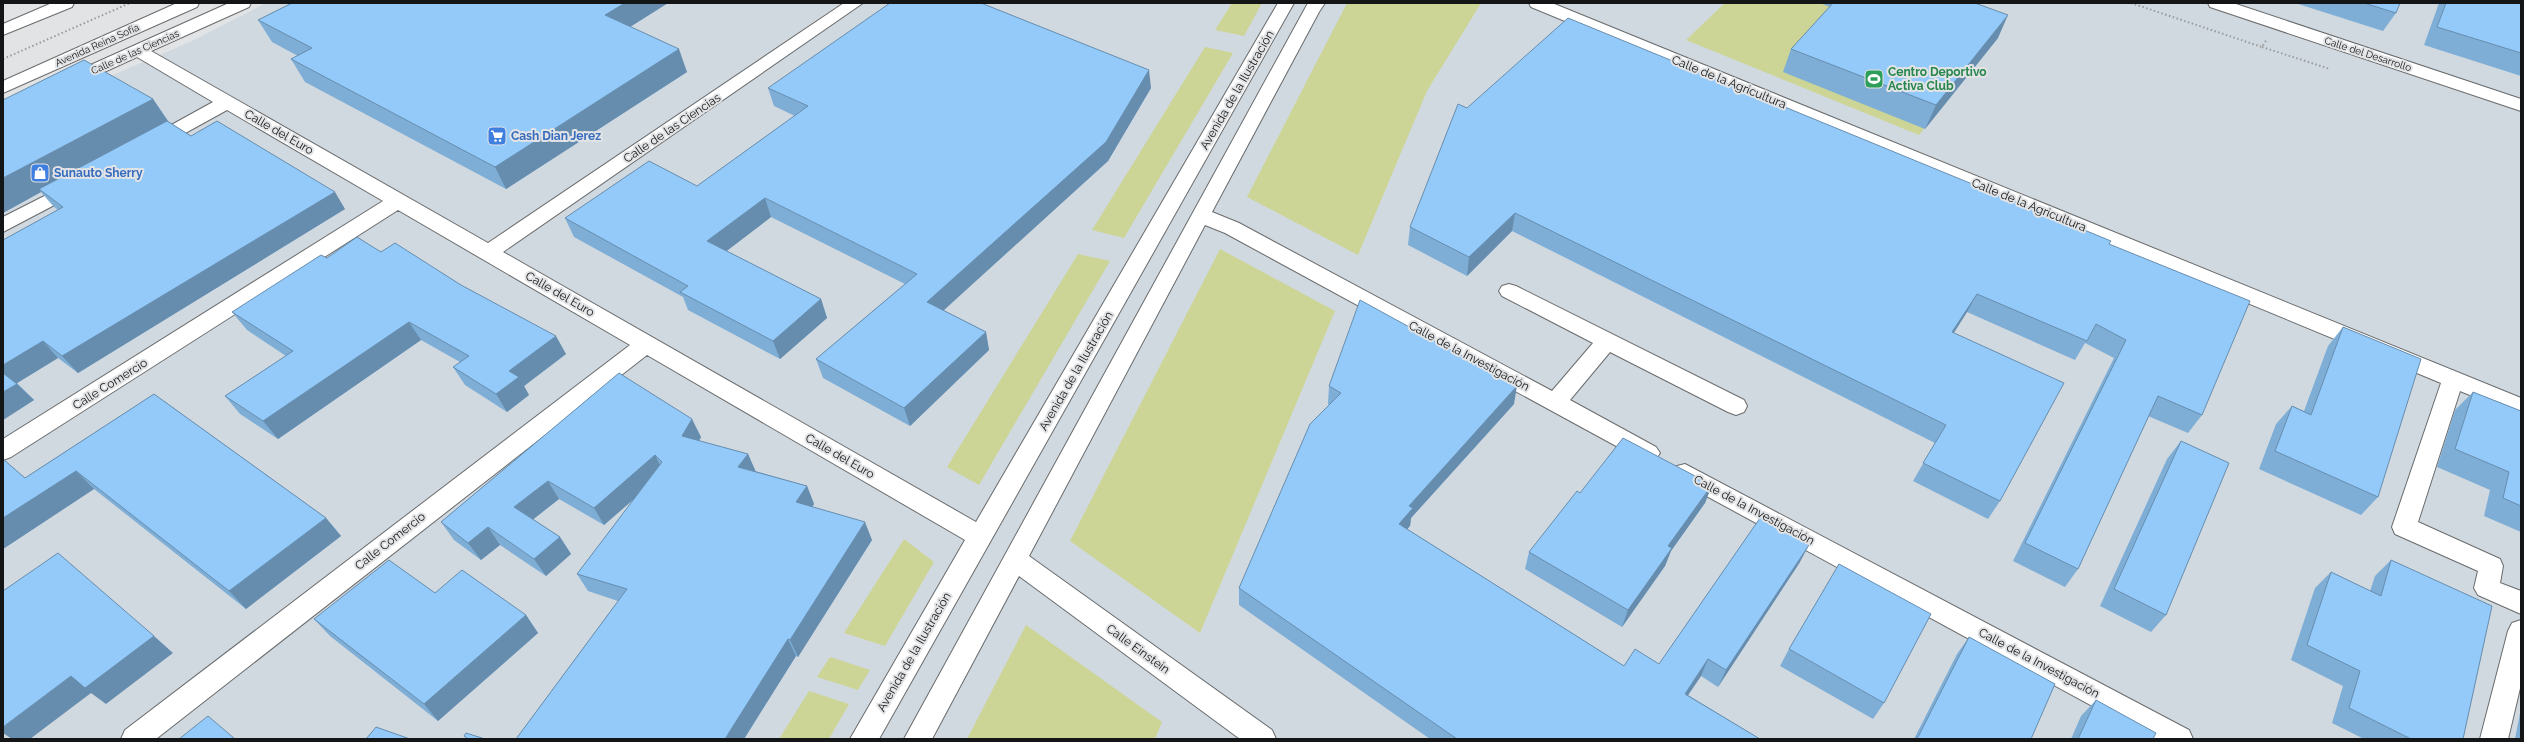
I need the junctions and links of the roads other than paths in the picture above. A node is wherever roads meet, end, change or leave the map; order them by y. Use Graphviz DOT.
graph roads {
  1 [pos="66,3"];
  2 [pos="161,3"];
  3 [pos="191,3"];
  4 [pos="244,3"];
  5 [pos="855,3"];
  6 [pos="1286,3"];
  7 [pos="1317,3"];
  8 [pos="1537,3"];
  9 [pos="2216,3"];
  10 [pos="3,30"];
  11 [pos="138,51"];
  12 [pos="3,73"];
  13 [pos="3,88"];
  14 [pos="53,88"];
  15 [pos="227,102"];
  16 [pos="2521,105"];
  17 [pos="136,152"];
  18 [pos="87,179"];
  19 [pos="399,200"];
  20 [pos="1200,215"];
  21 [pos="3,225"];
  22 [pos="488,253"];
  23 [pos="1509,291"];
  24 [pos="1608,340"];
  25 [pos="646,344"];
  26 [pos="2453,379"];
  27 [pos="1555,402"];
  28 [pos="1736,406"];
  29 [pos="2521,407"];
  30 [pos="3,451"];
  31 [pos="981,537"];
  32 [pos="1014,559"];
  33 [pos="2521,603"];
  34 [pos="2521,631"];
  35 [pos="135,739"];
  36 [pos="864,739"];
  37 [pos="918,739"];
  38 [pos="1262,739"];
  39 [pos="2179,739"];
  40 [pos="2494,739"];
  1 -- 10 [label="street"];
  2 -- 12 [label="street, Avenida Reina Sofía"];
  3 -- 13 [label="street, Avenida Reina Sofía"];
  4 -- 11 [label="street, Calle de las Ciencias"];
  5 -- 22 [label="street, Calle de las Ciencias"];
  6 -- 31 [label="street, Avenida de la Ilustración"];
  7 -- 20 [label="street"];
  8 -- 26 [label="street, Calle de la Agricultura"];
  9 -- 16 [label="street, Calle del Desarrollo"];
  11 -- 14 [label="street, Calle de las Ciencias"];
  11 -- 15 [label="street, Calle del Euro"];
  15 -- 17 [label="street"];
  15 -- 19 [label="street, Calle del Euro"];
  18 -- 21 [label="street"];
  19 -- 22 [label="street, Calle del Euro"];
  19 -- 30 [label="street, Calle Comercio"];
  20 -- 27 [label="street, Calle de la Investigación"];
  20 -- 32 [label="street"];
  22 -- 25 [label="street, Calle del Euro"];
  23 -- 24 [label="street"];
  24 -- 27 [label="street"];
  24 -- 28 [label="street"];
  25 -- 31 [label="street, Calle del Euro"];
  25 -- 35 [label="street, Calle Comercio"];
  26 -- 29 [label="street, Calle de la Agricultura"];
  26 -- 33 [label="street"];
  27 -- 39 [label="street, Calle de la Investigación"];
  31 -- 36 [label="street, Avenida de la Ilustración"];
  32 -- 37 [label="street"];
  32 -- 38 [label="street, Calle Einstein"];
  34 -- 40 [label="street"];
}
